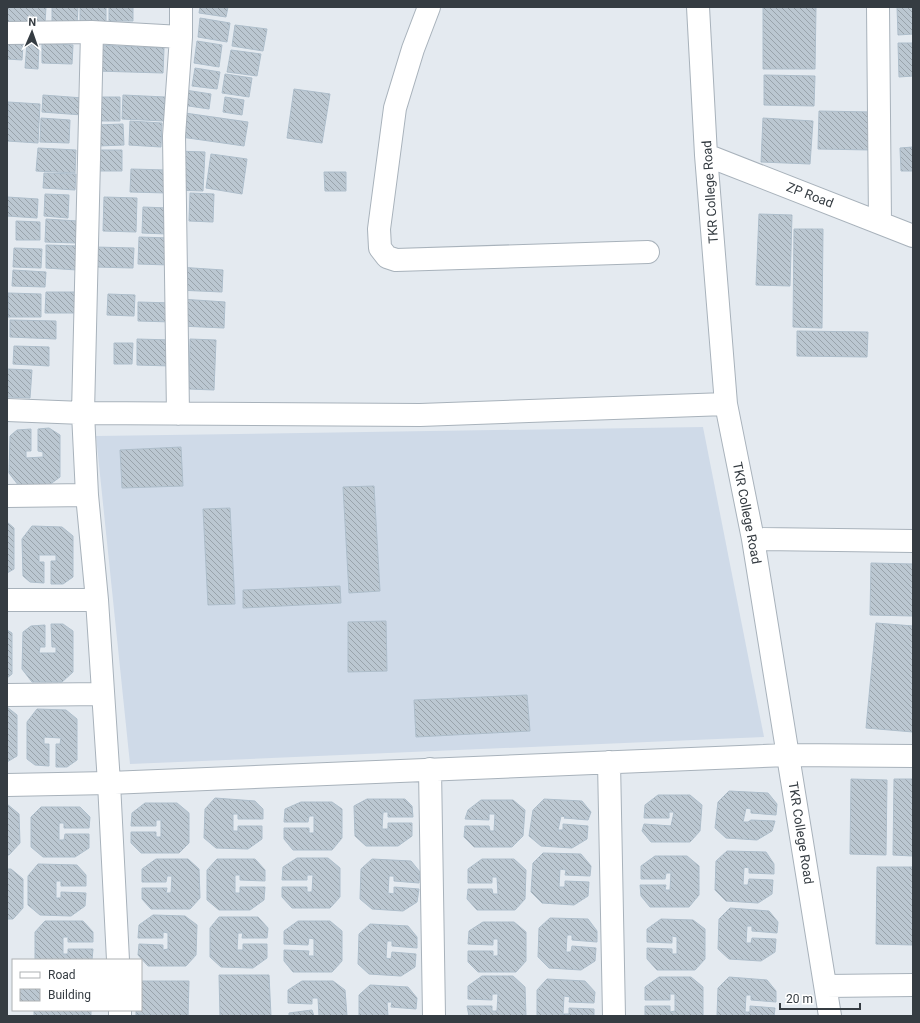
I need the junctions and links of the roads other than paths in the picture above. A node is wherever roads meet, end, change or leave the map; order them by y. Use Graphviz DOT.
graph roads {
  1 [pos="180,7"];
  2 [pos="430,7"];
  3 [pos="698,7"];
  4 [pos="878,7"];
  5 [pos="92,32"];
  6 [pos="7,33"];
  7 [pos="181,37"];
  8 [pos="706,155"];
  9 [pos="880,222"];
  10 [pos="913,236"];
  11 [pos="648,252"];
  12 [pos="726,404"];
  13 [pos="7,410"];
  14 [pos="83,413"];
  15 [pos="178,414"];
  16 [pos="87,495"];
  17 [pos="7,496"];
  18 [pos="753,539"];
  19 [pos="913,541"];
  20 [pos="7,600"];
  21 [pos="97,600"];
  22 [pos="103,694"];
  23 [pos="7,695"];
  24 [pos="788,755"];
  25 [pos="913,756"];
  26 [pos="609,762"];
  27 [pos="430,769"];
  28 [pos="109,783"];
  29 [pos="7,786"];
  30 [pos="118,959"];
  31 [pos="913,985"];
  32 [pos="826,986"];
  33 [pos="434,1016"];
  34 [pos="614,1016"];
  35 [pos="830,1016"];
  1 -- 7 [label="street"];
  2 -- 11 [label="street"];
  3 -- 8 [label="street, TKR College Road"];
  4 -- 9 [label="street"];
  5 -- 6 [label="street"];
  5 -- 7 [label="street"];
  5 -- 14 [label="street"];
  7 -- 15 [label="street"];
  8 -- 9 [label="street, ZP Road"];
  8 -- 12 [label="street, TKR College Road"];
  9 -- 10 [label="street, ZP Road"];
  12 -- 15 [label="street"];
  12 -- 18 [label="street, TKR College Road"];
  13 -- 14 [label="street"];
  14 -- 15 [label="street"];
  14 -- 16 [label="street"];
  16 -- 17 [label="street"];
  16 -- 21 [label="street"];
  18 -- 19 [label="street"];
  18 -- 24 [label="street, TKR College Road"];
  20 -- 21 [label="street"];
  21 -- 22 [label="street"];
  22 -- 23 [label="street"];
  22 -- 28 [label="street"];
  24 -- 25 [label="street"];
  24 -- 26 [label="street"];
  24 -- 32 [label="street, TKR College Road"];
  26 -- 27 [label="street"];
  26 -- 34 [label="street"];
  27 -- 28 [label="street"];
  27 -- 33 [label="street"];
  28 -- 29 [label="street"];
  28 -- 30 [label="street"];
  31 -- 32 [label="street"];
  32 -- 35 [label="street, TKR College Road"];
}
